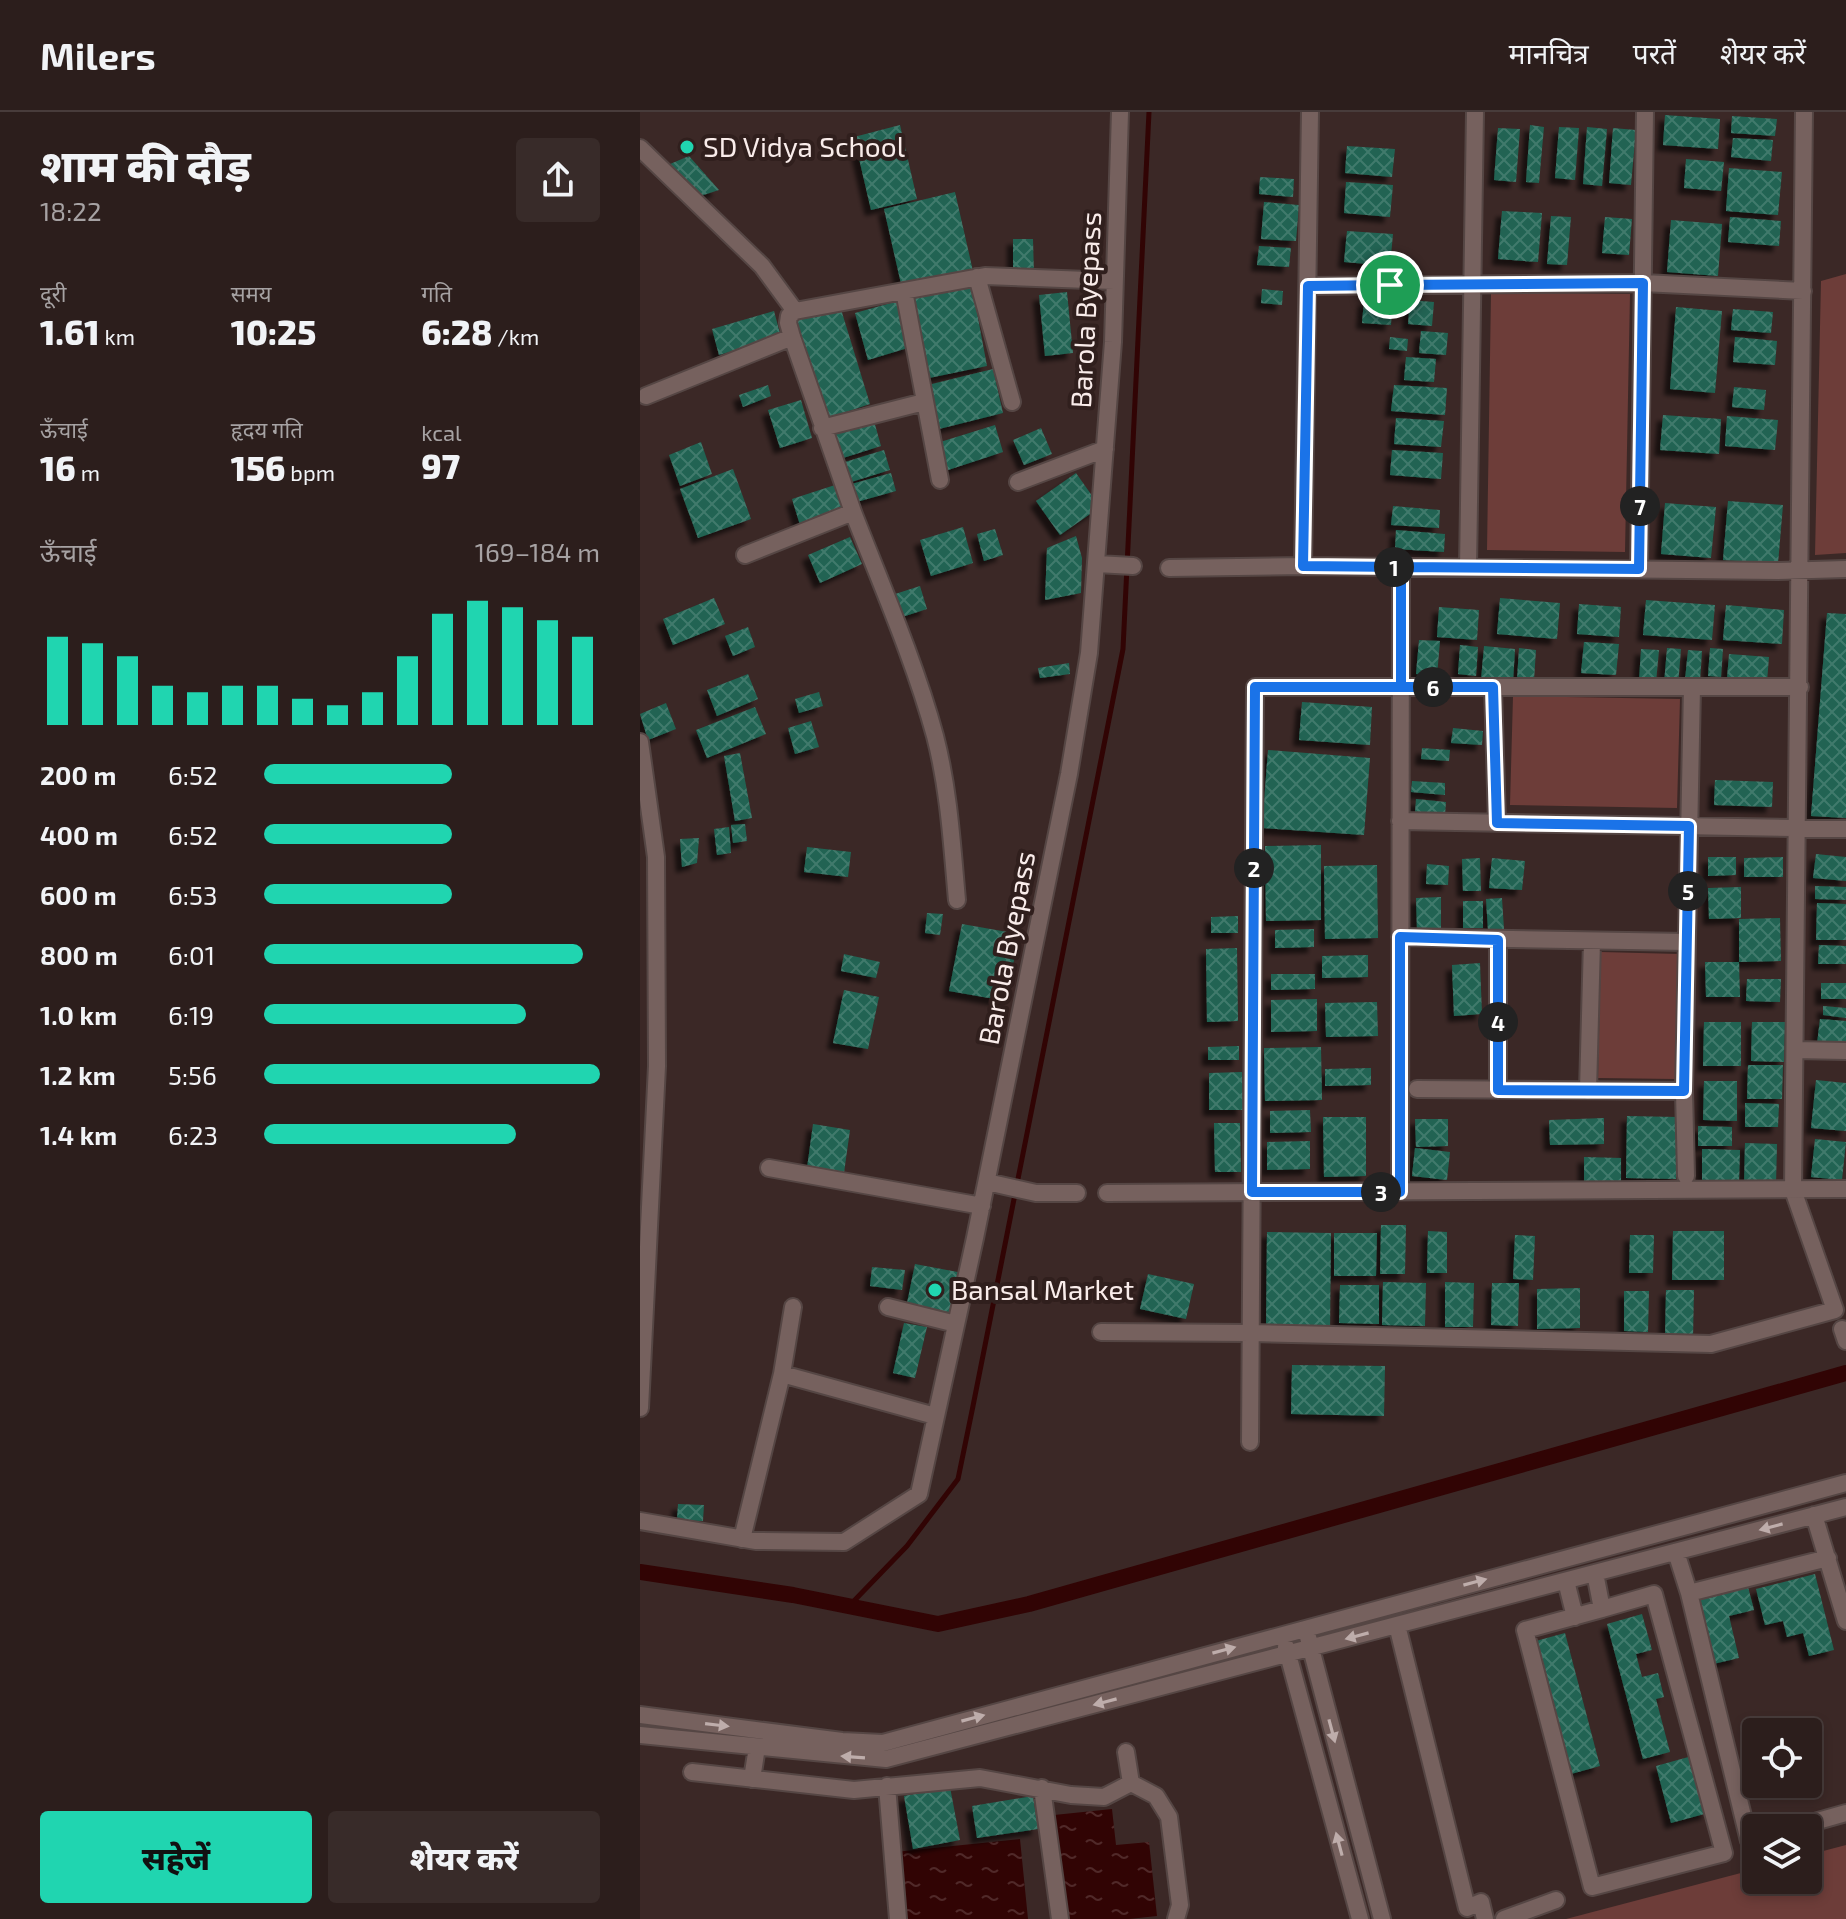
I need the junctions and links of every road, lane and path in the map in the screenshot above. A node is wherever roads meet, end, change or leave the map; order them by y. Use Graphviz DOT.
graph roads {
  1 [pos="1120,112"];
  2 [pos="1310,112"];
  3 [pos="1475,112"];
  4 [pos="1645,112"];
  5 [pos="1804,112"];
  6 [pos="640,148"];
  7 [pos="977,277"];
  8 [pos="1114,281"];
  9 [pos="1643,283"];
  10 [pos="1472,285"];
  11 [pos="1308,286"];
  12 [pos="904,291"];
  13 [pos="1803,291"];
  14 [pos="795,311"];
  15 [pos="792,337"];
  16 [pos="646,396"];
  17 [pos="924,402"];
  18 [pos="1012,402"];
  19 [pos="822,428"];
  20 [pos="1105,449"];
  21 [pos="940,480"];
  22 [pos="1018,482"];
  23 [pos="853,512"];
  24 [pos="745,555"];
  25 [pos="1097,564"];
  26 [pos="1133,566"];
  27 [pos="1303,566"];
  28 [pos="1401,567"];
  29 [pos="1169,568"];
  30 [pos="1468,568"];
  31 [pos="1639,569"];
  32 [pos="1846,569"];
  33 [pos="1801,571"];
  34 [pos="1401,687"];
  35 [pos="1493,687"];
  36 [pos="1692,687"];
  37 [pos="1800,687"];
  38 [pos="640,742"];
  39 [pos="1400,821"];
  40 [pos="1497,823"];
  41 [pos="1689,826"];
  42 [pos="1799,828"];
  43 [pos="1846,829"];
  44 [pos="957,900"];
  45 [pos="1400,937"];
  46 [pos="1498,940"];
  47 [pos="1592,941"];
  48 [pos="1687,942"];
  49 [pos="1795,1050"];
  50 [pos="1846,1051"];
  51 [pos="1417,1089"];
  52 [pos="1498,1090"];
  53 [pos="1588,1091"];
  54 [pos="1684,1091"];
  55 [pos="769,1168"];
  56 [pos="1686,1176"];
  57 [pos="993,1183"];
  58 [pos="1846,1189"];
  59 [pos="1793,1190"];
  60 [pos="1252,1192"];
  61 [pos="1400,1192"];
  62 [pos="1077,1193"];
  63 [pos="1107,1193"];
  64 [pos="982,1206"];
  65 [pos="793,1307"];
  66 [pos="888,1307"];
  67 [pos="956,1324"];
  68 [pos="1101,1332"];
  69 [pos="1251,1333"];
  70 [pos="782,1374"];
  71 [pos="640,1408"];
  72 [pos="935,1416"];
  73 [pos="1250,1442"];
  74 [pos="1846,1483"];
  75 [pos="1845,1510"];
  76 [pos="1814,1515"];
  77 [pos="640,1521"];
  78 [pos="742,1539"];
  79 [pos="1676,1552"];
  80 [pos="1828,1558"];
  81 [pos="1595,1573"];
  82 [pos="1566,1581"];
  83 [pos="1689,1593"];
  84 [pos="1602,1609"];
  85 [pos="1575,1617"];
  86 [pos="1846,1621"];
  87 [pos="1397,1625"];
  88 [pos="1305,1628"];
  89 [pos="1282,1634"];
  90 [pos="1310,1648"];
  91 [pos="1288,1654"];
  92 [pos="640,1715"];
  93 [pos="640,1735"];
  94 [pos="757,1747"];
  95 [pos="1126,1752"];
  96 [pos="692,1772"];
  97 [pos="752,1779"];
  98 [pos="1131,1783"];
  99 [pos="887,1786"];
  100 [pos="1042,1788"];
  101 [pos="1846,1813"];
  102 [pos="1742,1814"];
  103 [pos="1822,1820"];
  104 [pos="1556,1900"];
  105 [pos="898,1919"];
  106 [pos="1060,1919"];
  107 [pos="1176,1919"];
  108 [pos="1360,1919"];
  109 [pos="1382,1919"];
  110 [pos="1485,1919"];
  111 [pos="1504,1919"];
  1 -- 8 [label="street, Barola Byepass"];
  2 -- 11 [label="street"];
  3 -- 10 [label="street"];
  4 -- 9 [label="street"];
  5 -- 13 [label="street"];
  6 -- 14 [label="street"];
  7 -- 8 [label="street"];
  7 -- 12 [label="street"];
  7 -- 18 [label="street"];
  8 -- 20 [label="street, Barola Byepass"];
  9 -- 10 [label="street"];
  9 -- 13 [label="street"];
  9 -- 31 [label="street"];
  10 -- 11 [label="street"];
  10 -- 30 [label="street"];
  11 -- 27 [label="street"];
  12 -- 14 [label="street"];
  12 -- 17 [label="street"];
  13 -- 33 [label="street"];
  14 -- 15 [label="street"];
  15 -- 16 [label="street"];
  15 -- 19 [label="street"];
  17 -- 19 [label="street"];
  17 -- 21 [label="street"];
  19 -- 23 [label="street"];
  20 -- 22 [label="street"];
  20 -- 25 [label="street, Barola Byepass"];
  23 -- 24 [label="street"];
  23 -- 44 [label="street"];
  25 -- 26 [label="street"];
  25 -- 57 [label="street, Barola Byepass"];
  27 -- 28 [label="street"];
  27 -- 29 [label="street"];
  28 -- 30 [label="street"];
  28 -- 34 [label="street"];
  30 -- 31 [label="street"];
  31 -- 33 [label="street"];
  32 -- 33 [label="street"];
  33 -- 37 [label="street"];
  34 -- 35 [label="street"];
  34 -- 39 [label="street"];
  34 -- 60 [label="street"];
  35 -- 36 [label="street"];
  35 -- 40 [label="street"];
  36 -- 37 [label="street"];
  36 -- 41 [label="street"];
  37 -- 42 [label="street"];
  38 -- 71 [label="street"];
  39 -- 40 [label="street"];
  39 -- 45 [label="street"];
  40 -- 41 [label="street"];
  41 -- 42 [label="street"];
  41 -- 48 [label="street"];
  42 -- 43 [label="street"];
  42 -- 49 [label="street"];
  45 -- 46 [label="street"];
  45 -- 61 [label="street"];
  46 -- 47 [label="street"];
  46 -- 52 [label="street"];
  47 -- 48 [label="street"];
  47 -- 53 [label="street"];
  48 -- 54 [label="street"];
  49 -- 50 [label="street"];
  49 -- 59 [label="street"];
  51 -- 52 [label="street"];
  52 -- 53 [label="street"];
  53 -- 54 [label="street"];
  54 -- 56 [label="street"];
  55 -- 64 [label="street"];
  57 -- 62 [label="street"];
  57 -- 64 [label="street, Barola Byepass"];
  58 -- 59 [label="street"];
  59 -- 61 [label="street"];
  59 -- 69 [label="street"];
  60 -- 61 [label="street"];
  60 -- 63 [label="street"];
  60 -- 69 [label="street"];
  64 -- 67 [label="street, Barola Byepass"];
  65 -- 70 [label="street"];
  66 -- 67 [label="street"];
  67 -- 72 [label="street, Barola Byepass"];
  68 -- 69 [label="street"];
  69 -- 73 [label="street"];
  70 -- 72 [label="street"];
  70 -- 78 [label="street"];
  72 -- 78 [label="street, Barola Byepass"];
  88 -- 74 [label="street, one-way"];
  75 -- 76 [label="street"];
  76 -- 79 [label="street, one-way"];
  76 -- 80 [label="street"];
  77 -- 78 [label="street, Barola Byepass"];
  79 -- 81 [label="street"];
  79 -- 83 [label="street"];
  80 -- 83 [label="street"];
  80 -- 86 [label="street"];
  81 -- 82 [label="street"];
  81 -- 84 [label="street"];
  82 -- 85 [label="street"];
  82 -- 87 [label="street"];
  83 -- 102 [label="street"];
  84 -- 85 [label="street"];
  84 -- 85 [label="street"];
  87 -- 90 [label="street, one-way"];
  87 -- 110 [label="street"];
  88 -- 89 [label="street"];
  88 -- 90 [label="street"];
  89 -- 91 [label="street"];
  92 -- 89 [label="street, one-way"];
  90 -- 91 [label="street"];
  90 -- 109 [label="street, one-way"];
  91 -- 94 [label="street, one-way"];
  108 -- 91 [label="street, one-way"];
  93 -- 94 [label="street"];
  94 -- 97 [label="street"];
  95 -- 98 [label="street"];
  96 -- 97 [label="street"];
  97 -- 99 [label="street"];
  98 -- 100 [label="street"];
  98 -- 107 [label="street"];
  99 -- 100 [label="street"];
  99 -- 105 [label="street"];
  100 -- 106 [label="street"];
  101 -- 103 [label="street"];
  104 -- 111 [label="street"];
}
